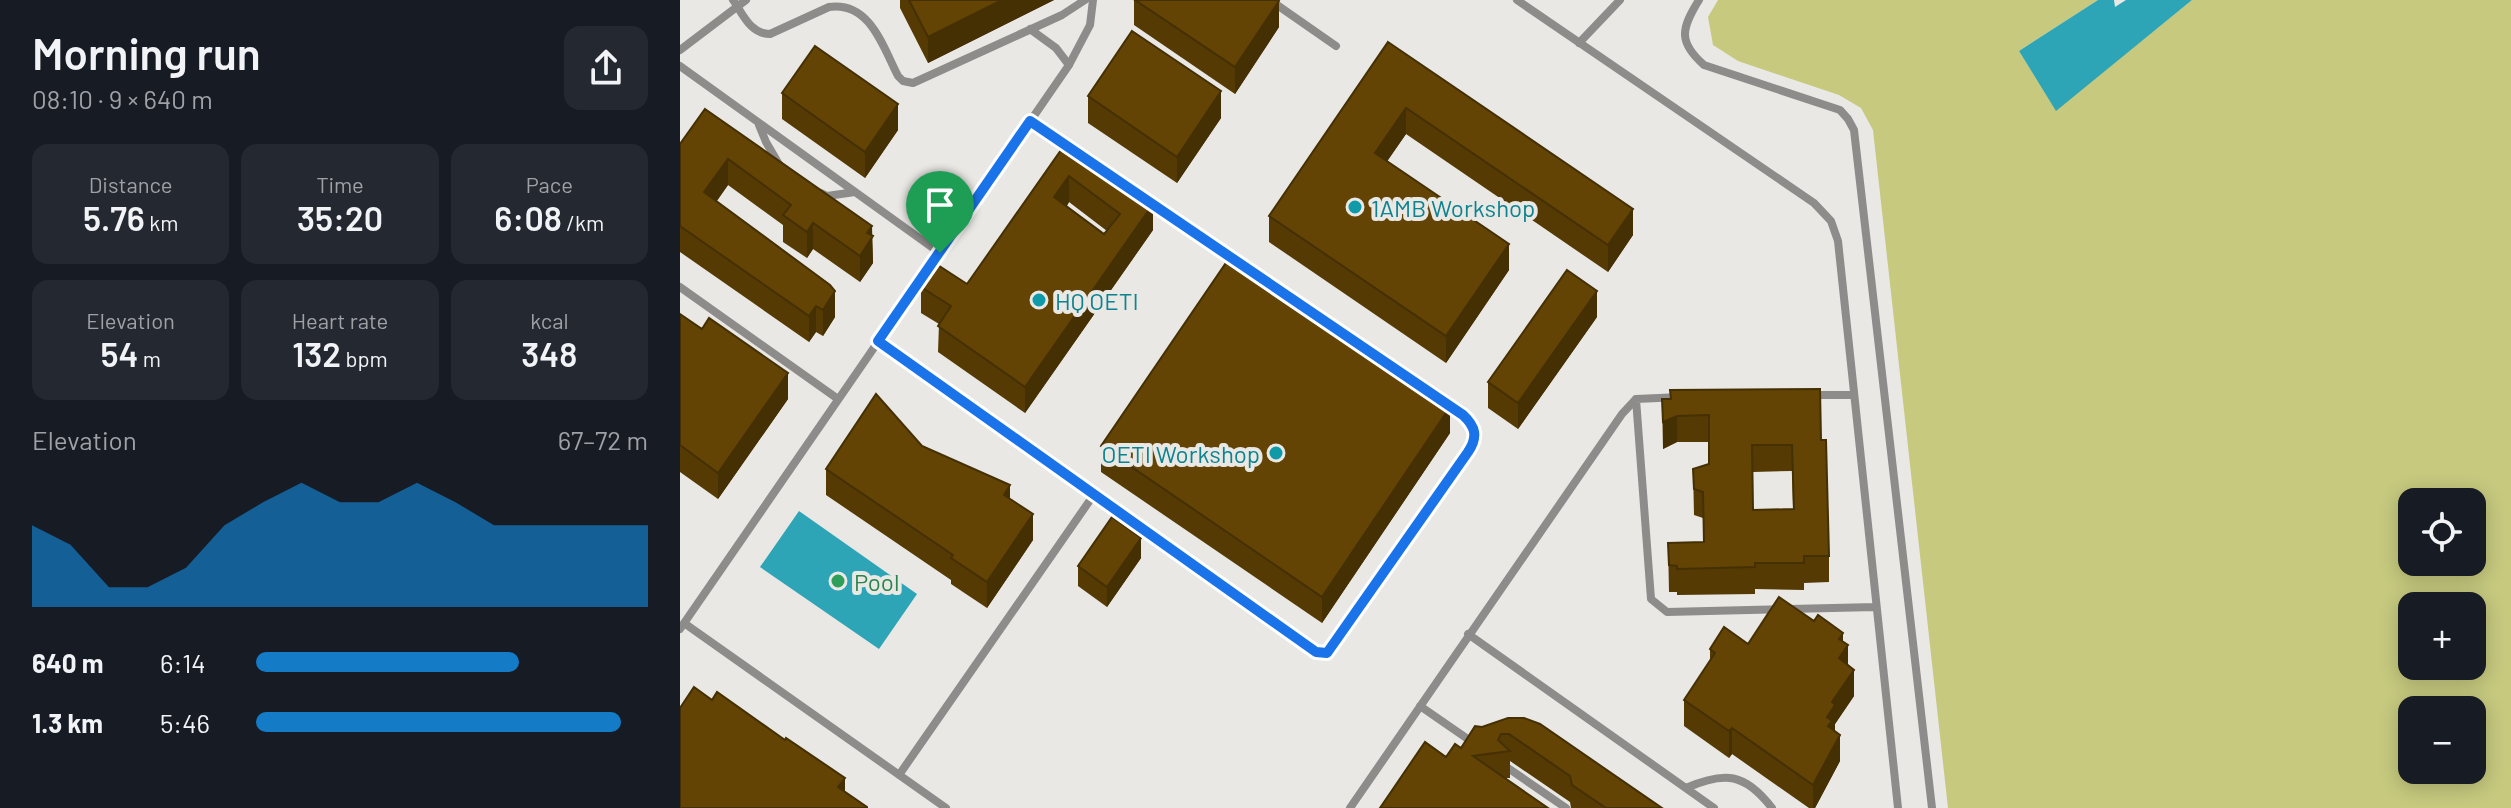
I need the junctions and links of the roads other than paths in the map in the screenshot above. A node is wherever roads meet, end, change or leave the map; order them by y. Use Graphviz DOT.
graph roads {
  1 [pos="746,0"];
  2 [pos="1085,0"];
  3 [pos="1093,0"];
  4 [pos="1270,0"];
  5 [pos="1517,0"];
  6 [pos="1620,0"];
  7 [pos="1699,0"];
  8 [pos="736,4"];
  9 [pos="1030,29"];
  10 [pos="1579,43"];
  11 [pos="1336,46"];
  12 [pos="680,50"];
  13 [pos="1069,65"];
  14 [pos="680,66"];
  15 [pos="1030,121"];
  16 [pos="758,122"];
  17 [pos="1080,155"];
  18 [pos="793,175"];
  19 [pos="815,189"];
  20 [pos="1130,189"];
  21 [pos="855,192"];
  22 [pos="940,253"];
  23 [pos="680,287"];
  24 [pos="878,341"];
  25 [pos="1807,395"];
  26 [pos="1854,395"];
  27 [pos="1697,397"];
  28 [pos="838,399"];
  29 [pos="1636,399"];
  30 [pos="1095,493"];
  31 [pos="1876,607"];
  32 [pos="682,626"];
  33 [pos="1468,634"];
  34 [pos="1420,706"];
  35 [pos="1478,746"];
  36 [pos="1505,766"];
  37 [pos="899,775"];
  38 [pos="1686,788"];
  39 [pos="942,807"];
  40 [pos="1350,808"];
  41 [pos="1566,808"];
  42 [pos="1714,808"];
  43 [pos="1772,808"];
  44 [pos="1898,808"];
  45 [pos="1932,808"];
  1 -- 8 [label="lane"];
  2 -- 9 [label="lane"];
  3 -- 13 [label="lane"];
  4 -- 11 [label="lane"];
  5 -- 10 [label="lane"];
  6 -- 10 [label="lane"];
  7 -- 45 [label="lane"];
  8 -- 9 [label="lane"];
  8 -- 12 [label="lane"];
  9 -- 13 [label="lane"];
  10 -- 26 [label="lane"];
  13 -- 15 [label="lane"];
  14 -- 16 [label="lane"];
  15 -- 17 [label="lane"];
  15 -- 22 [label="lane"];
  16 -- 18 [label="lane"];
  16 -- 21 [label="lane"];
  19 -- 21 [label="lane"];
  20 -- 30 [label="lane"];
  21 -- 22 [label="lane"];
  22 -- 24 [label="lane"];
  23 -- 28 [label="lane"];
  24 -- 28 [label="lane"];
  24 -- 30 [label="lane"];
  25 -- 26 [label="lane"];
  26 -- 31 [label="lane"];
  27 -- 29 [label="lane"];
  28 -- 32 [label="lane"];
  29 -- 31 [label="lane"];
  29 -- 33 [label="lane"];
  30 -- 37 [label="lane"];
  31 -- 44 [label="lane"];
  32 -- 37 [label="lane"];
  33 -- 34 [label="lane"];
  33 -- 38 [label="lane"];
  34 -- 35 [label="lane"];
  34 -- 40 [label="lane"];
  36 -- 41 [label="lane"];
  37 -- 39 [label="lane"];
  38 -- 42 [label="lane"];
  38 -- 43 [label="lane"];
}
